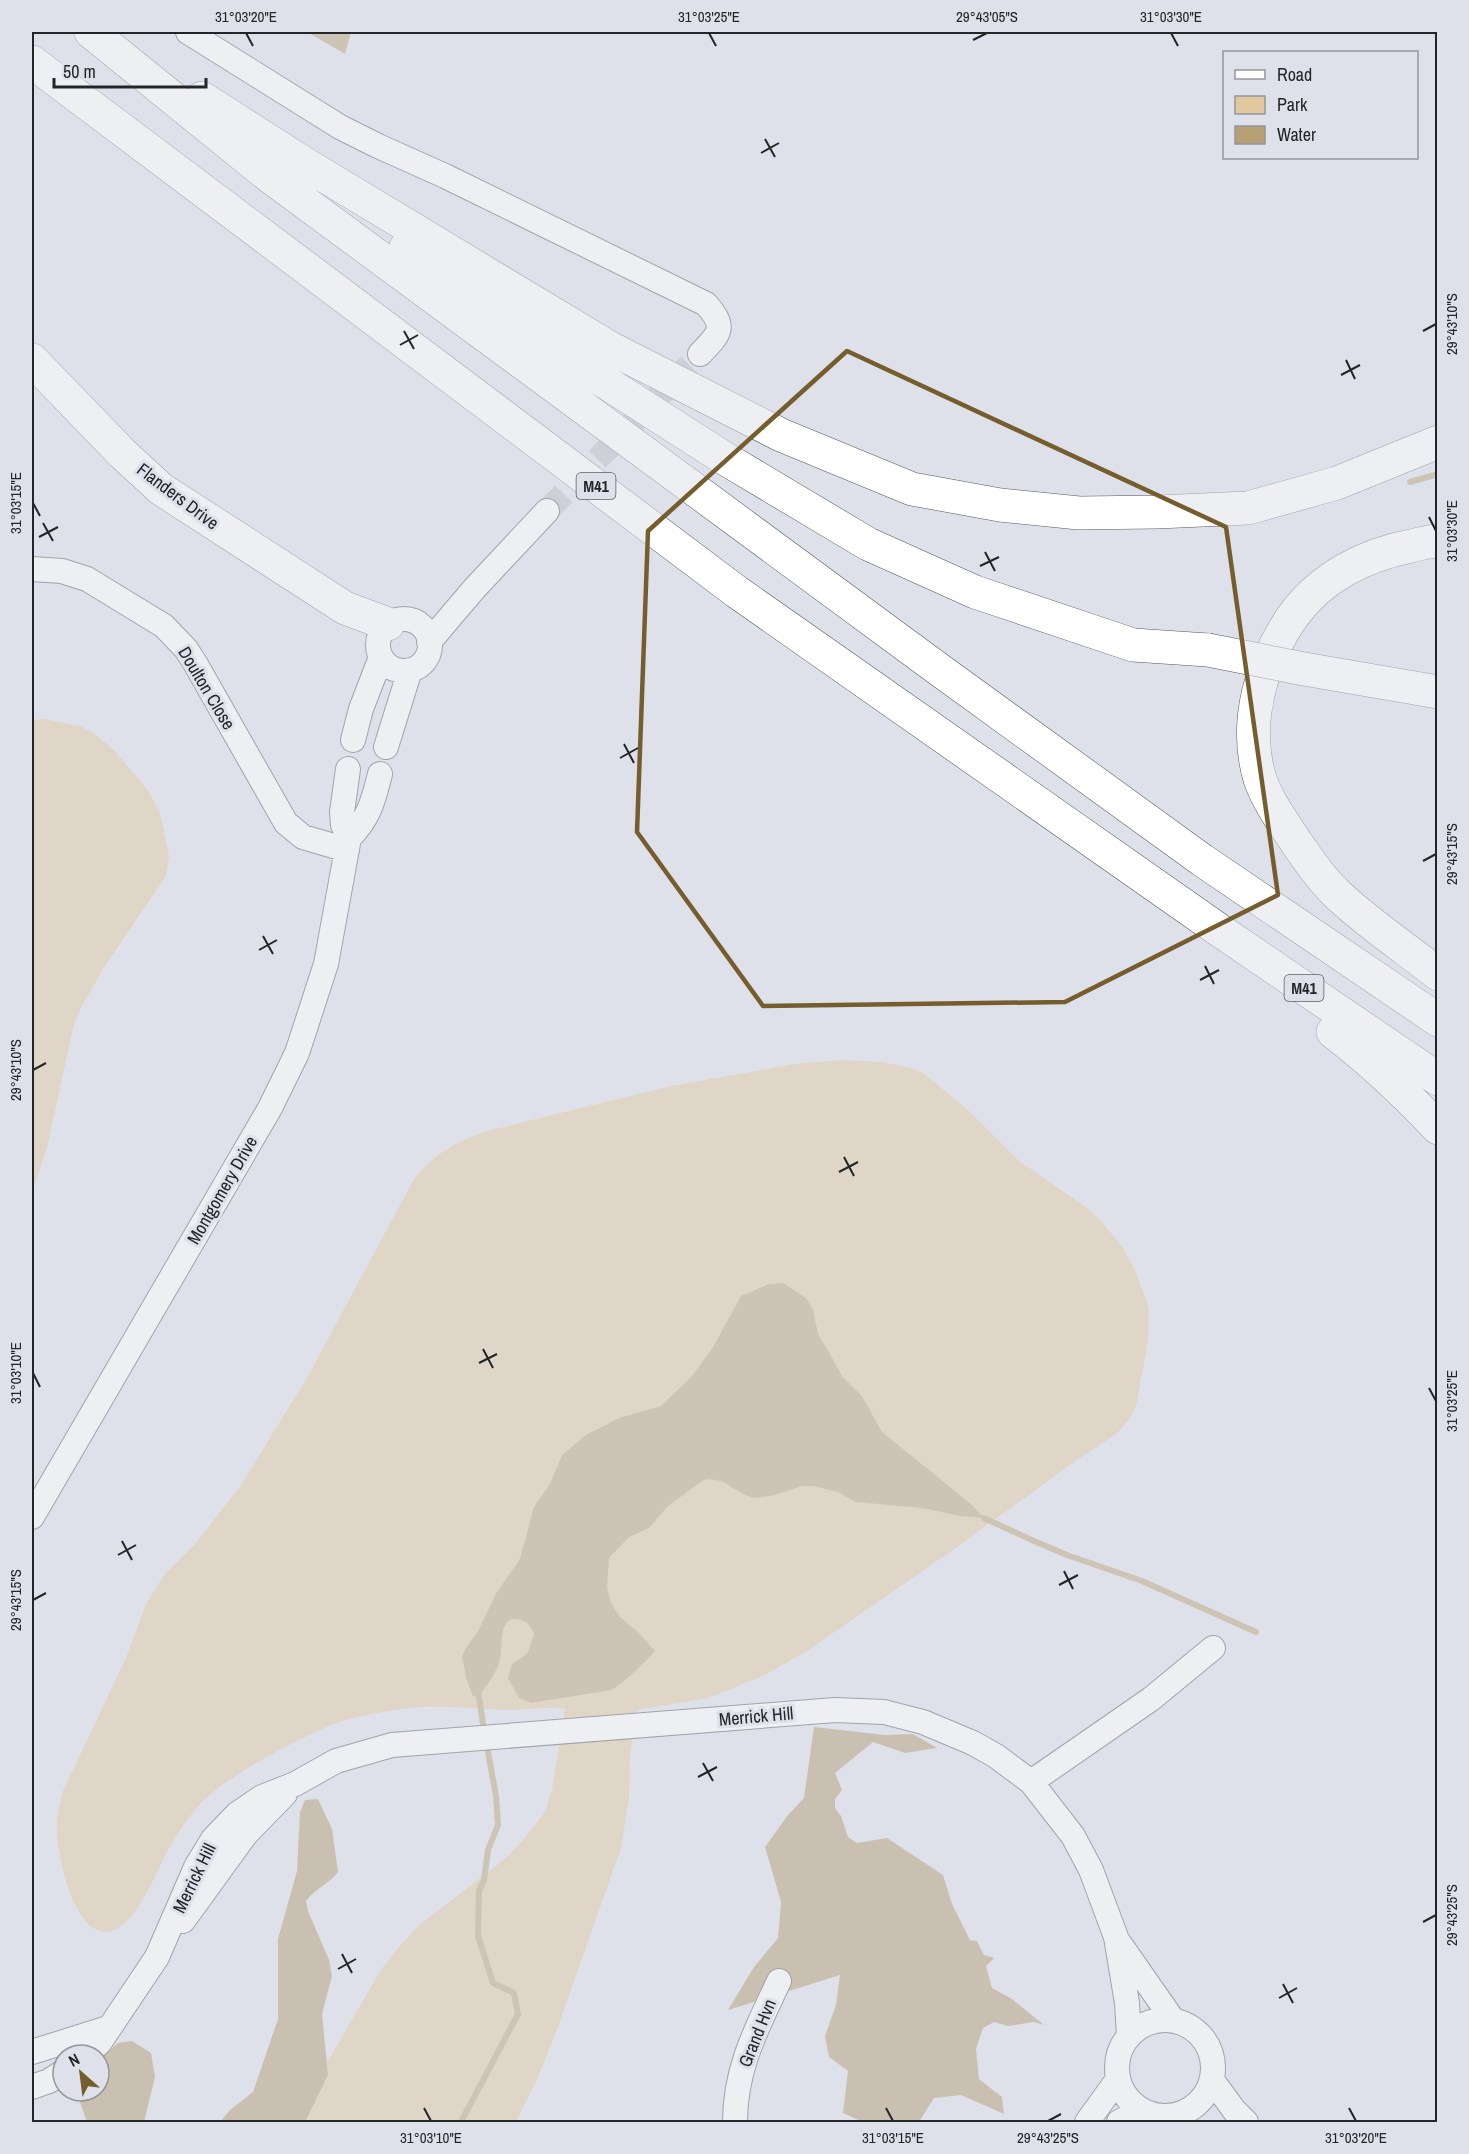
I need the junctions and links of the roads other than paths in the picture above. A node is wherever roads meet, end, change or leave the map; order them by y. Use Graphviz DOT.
graph roads {
  1 [pos="92,32"];
  2 [pos="99,32"];
  3 [pos="188,32"];
  4 [pos="32,62"];
  5 [pos="700,354"];
  6 [pos="32,360"];
  7 [pos="1437,442"];
  8 [pos="548,511"];
  9 [pos="1437,541"];
  10 [pos="32,569"];
  11 [pos="399,638"];
  12 [pos="410,670"];
  13 [pos="1437,692"];
  14 [pos="353,740"];
  15 [pos="386,747"];
  16 [pos="348,769"];
  17 [pos="380,774"];
  18 [pos="348,844"];
  19 [pos="1171,896"];
  20 [pos="1437,974"];
  21 [pos="1437,1020"];
  22 [pos="1437,1079"];
  23 [pos="1437,1128"];
  24 [pos="32,1517"];
  25 [pos="1213,1648"];
  26 [pos="1031,1782"];
  27 [pos="1116,1936"];
  28 [pos="779,1981"];
  29 [pos="1173,2020"];
  30 [pos="108,2028"];
  31 [pos="1129,2035"];
  32 [pos="99,2043"];
  33 [pos="32,2052"];
  34 [pos="51,2079"];
  35 [pos="1118,2079"];
  36 [pos="1212,2080"];
  37 [pos="32,2087"];
  38 [pos="1142,2110"];
  39 [pos="1188,2118"];
  40 [pos="735,2122"];
  41 [pos="1087,2122"];
  42 [pos="1119,2122"];
  43 [pos="1246,2122"];
  1 -- 21 [label="main road, M41"];
  2 -- 7 [label="main road"];
  2 -- 13 [label="main road, bridge"];
  3 -- 5 [label="street"];
  4 -- 19 [label="main road, M41"];
  6 -- 11 [label="main road, Flanders Drive"];
  8 -- 11 [label="street"];
  9 -- 20 [label="main road"];
  10 -- 18 [label="street, Doulton Close"];
  11 -- 12 [label="street"];
  11 -- 12 [label="street"];
  11 -- 14 [label="street"];
  12 -- 15 [label="street"];
  16 -- 18 [label="street, Montgomery Drive"];
  17 -- 18 [label="street, Montgomery Drive"];
  18 -- 24 [label="street, Montgomery Drive"];
  19 -- 22 [label="main road, M41"];
  19 -- 23 [label="main road"];
  25 -- 26 [label="street"];
  26 -- 27 [label="street, Merrick Hill"];
  26 -- 30 [label="street, Merrick Hill"];
  27 -- 29 [label="street, Merrick Hill"];
  27 -- 31 [label="street, Merrick Hill"];
  28 -- 40 [label="street, Grand Hvn"];
  29 -- 31 [label="street"];
  29 -- 36 [label="street"];
  30 -- 32 [label="street, Merrick Hill"];
  30 -- 33 [label="street"];
  31 -- 35 [label="street"];
  34 -- 37 [label="street"];
  35 -- 38 [label="street"];
  35 -- 41 [label="street"];
  36 -- 39 [label="street"];
  36 -- 43 [label="street"];
  38 -- 39 [label="street"];
  38 -- 42 [label="street"];
}
